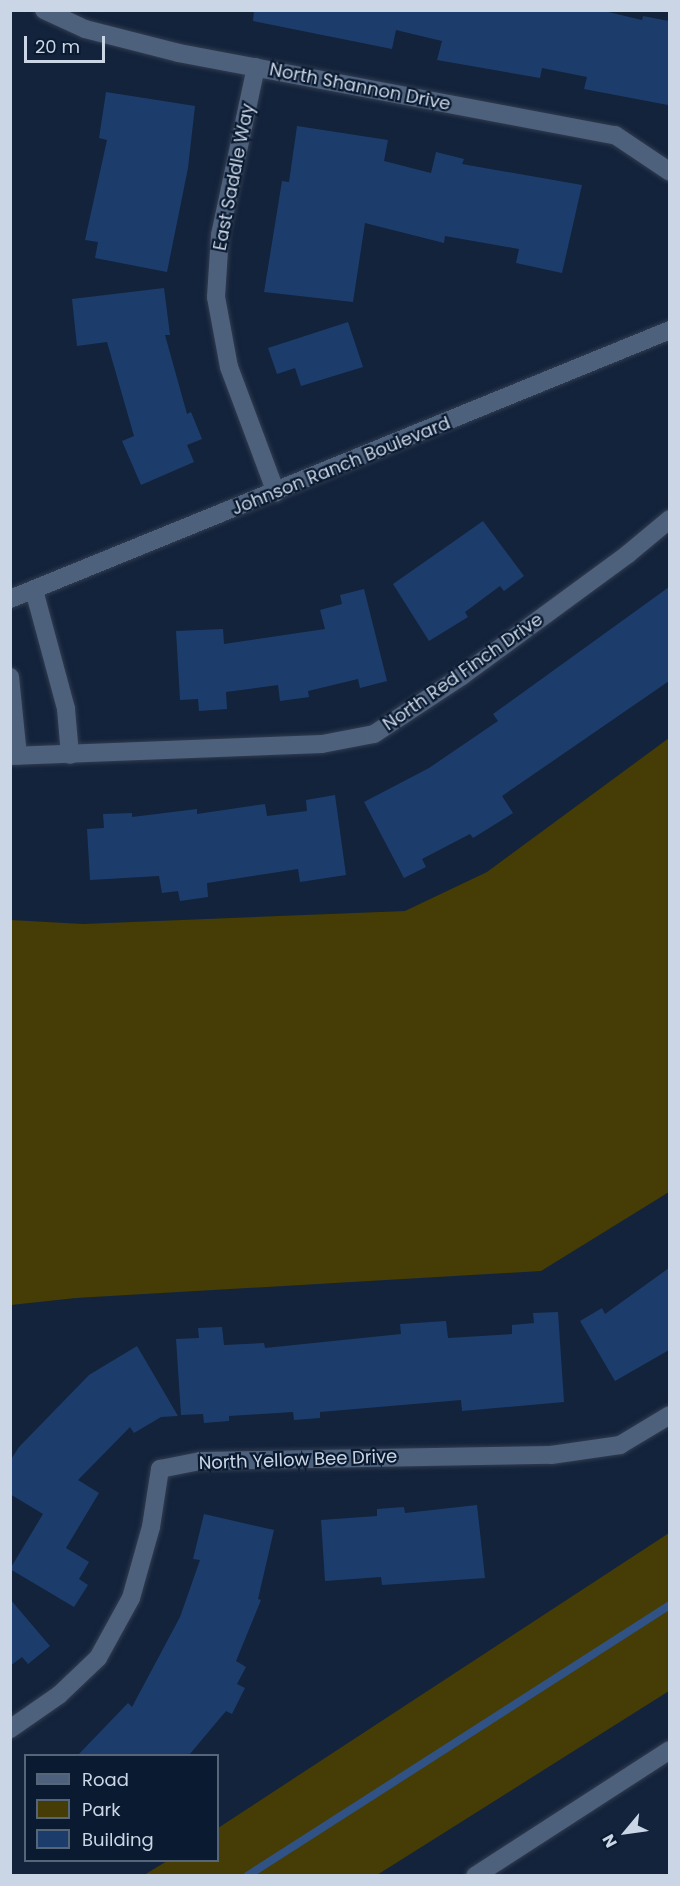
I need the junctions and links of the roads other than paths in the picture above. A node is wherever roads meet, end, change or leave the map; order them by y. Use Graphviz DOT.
graph roads {
  1 [pos="44,10"];
  2 [pos="256,67"];
  3 [pos="669,172"];
  4 [pos="669,330"];
  5 [pos="276,493"];
  6 [pos="669,519"];
  7 [pos="34,590"];
  8 [pos="10,599"];
  9 [pos="10,677"];
  10 [pos="70,755"];
  11 [pos="14,756"];
  12 [pos="669,1414"];
  13 [pos="10,1730"];
  14 [pos="669,1750"];
  15 [pos="475,1875"];
  1 -- 2 [label="street, North Shannon Drive"];
  2 -- 3 [label="street, North Shannon Drive"];
  2 -- 5 [label="street, East Saddle Way"];
  4 -- 5 [label="street, Johnson Ranch Boulevard"];
  5 -- 7 [label="street, Johnson Ranch Boulevard"];
  6 -- 10 [label="street, North Red Finch Drive"];
  7 -- 8 [label="street, Johnson Ranch Boulevard"];
  7 -- 10 [label="street"];
  9 -- 11 [label="street"];
  10 -- 11 [label="street, North Red Finch Drive"];
  12 -- 13 [label="street, North Yellow Bee Drive"];
  14 -- 15 [label="street"];
}
